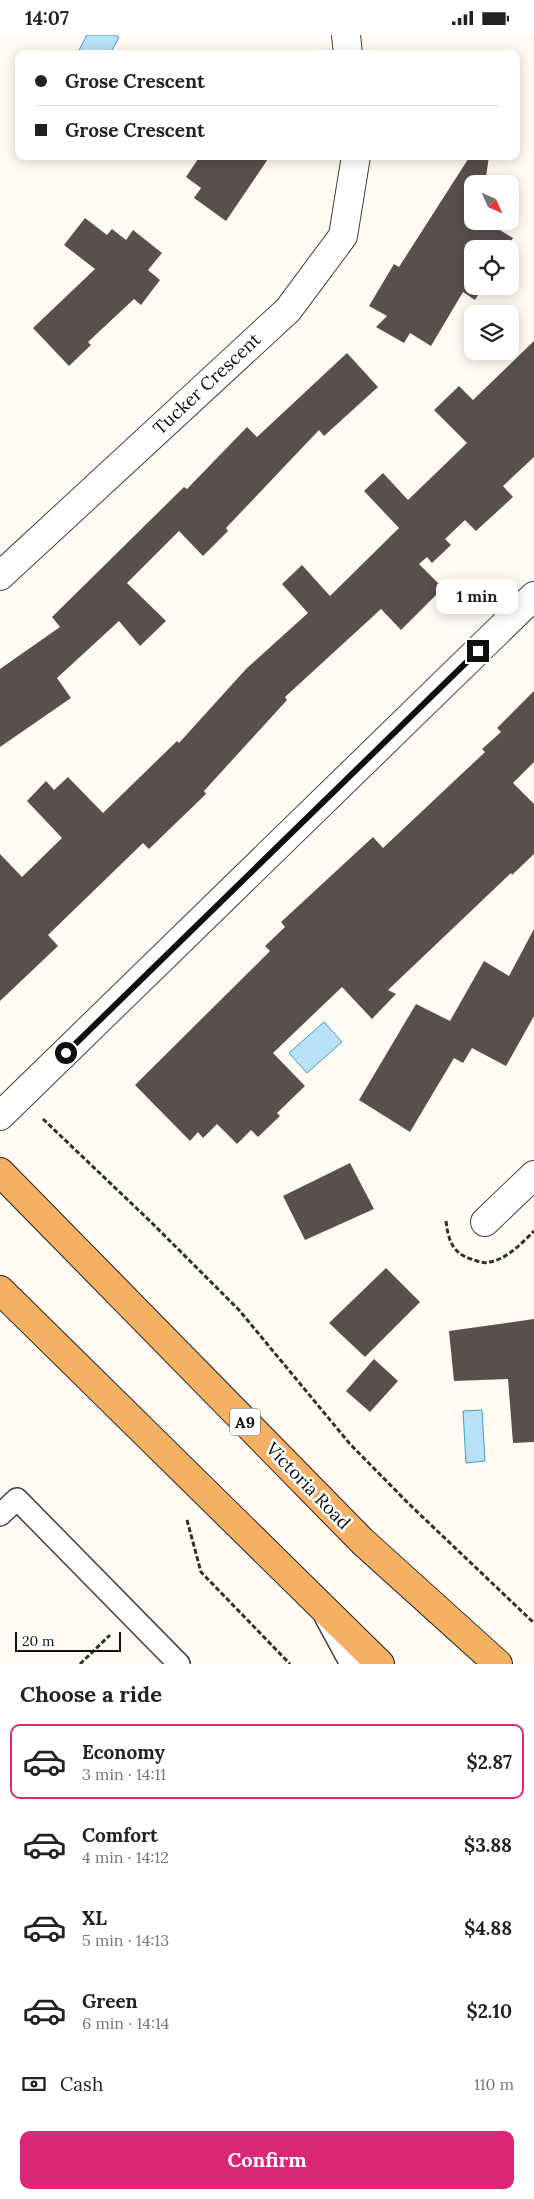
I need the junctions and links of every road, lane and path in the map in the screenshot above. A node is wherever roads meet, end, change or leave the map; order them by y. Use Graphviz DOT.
graph roads {
  1 [pos="346,35"];
  2 [pos="348,50"];
  3 [pos="355,160"];
  4 [pos="0,576"];
  5 [pos="534,596"];
  6 [pos="23,1095"];
  7 [pos="0,1116"];
  8 [pos="0,1172"];
  9 [pos="534,1175"];
  10 [pos="485,1222"];
  11 [pos="0,1290"];
  12 [pos="0,1515"];
  13 [pos="185,1515"];
  14 [pos="318,1603"];
  15 [pos="534,1623"];
  16 [pos="112,1633"];
  17 [pos="80,1664"];
  18 [pos="179,1664"];
  19 [pos="290,1664"];
  20 [pos="351,1664"];
  21 [pos="380,1664"];
  22 [pos="498,1664"];
  1 -- 2 [label="street"];
  3 -- 4 [label="street, Tucker Crescent"];
  5 -- 6 [label="street"];
  6 -- 7 [label="street"];
  6 -- 15 [label="path"];
  8 -- 22 [label="highway, Victoria Road / A9"];
  9 -- 10 [label="street"];
  11 -- 14 [label="highway"];
  12 -- 18 [label="lane"];
  13 -- 19 [label="path"];
  14 -- 20 [label="lane"];
  14 -- 21 [label="highway"];
  16 -- 17 [label="path"];
}
